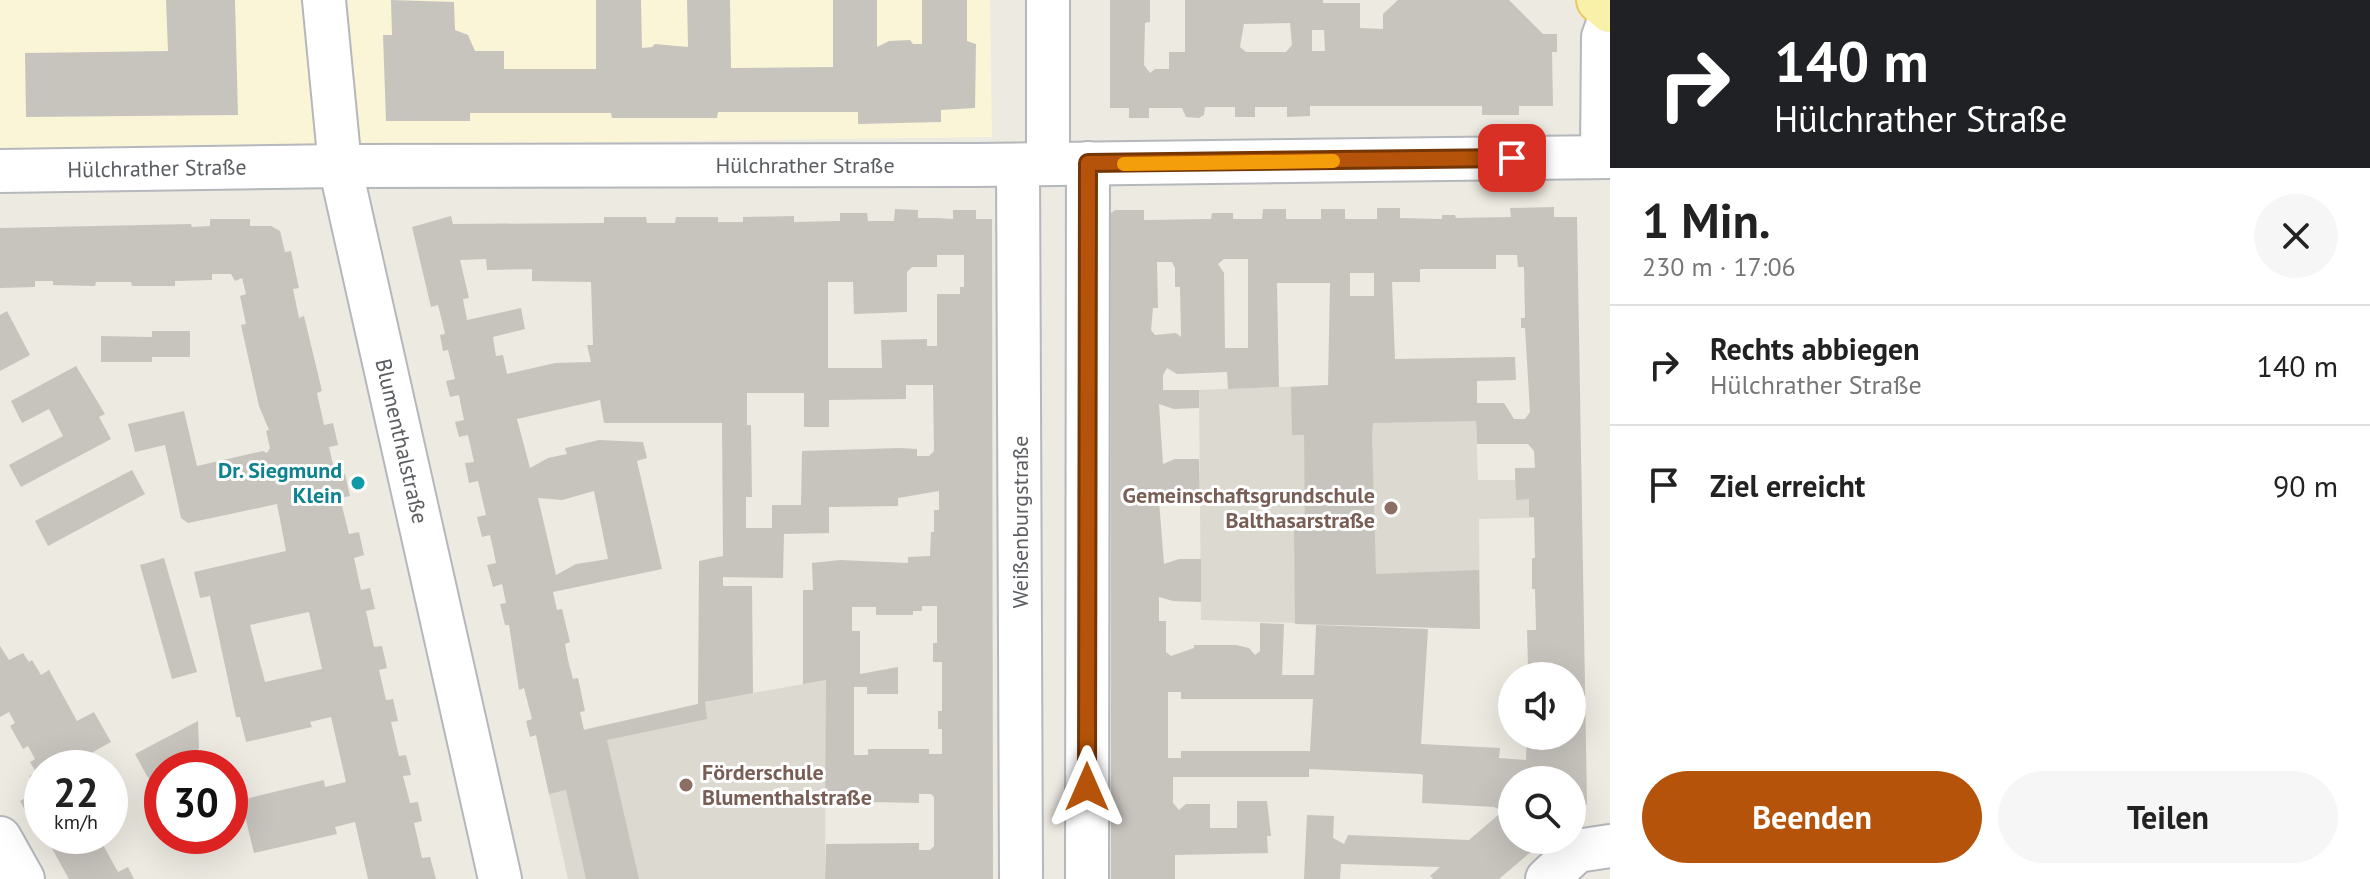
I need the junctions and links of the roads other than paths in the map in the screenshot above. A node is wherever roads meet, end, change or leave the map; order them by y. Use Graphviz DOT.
graph roads {
  1 [pos="324,0"];
  2 [pos="1048,0"];
  3 [pos="1599,0"];
  4 [pos="1610,10"];
  5 [pos="1610,18"];
  6 [pos="1606,157"];
  7 [pos="1051,164"];
  8 [pos="340,166"];
  9 [pos="0,171"];
  10 [pos="0,838"];
  11 [pos="1610,846"];
  12 [pos="23,879"];
  13 [pos="500,879"];
  14 [pos="1021,879"];
  15 [pos="1087,879"];
  16 [pos="1547,879"];
  1 -- 8 [label="street, Blumenthalstraße"];
  2 -- 7 [label="street, Weißenburgstraße"];
  3 -- 4 [label="main road"];
  5 -- 6 [label="street"];
  6 -- 7 [label="street, Hülchrather Straße"];
  7 -- 8 [label="street, Hülchrather Straße"];
  7 -- 14 [label="street, Weißenburgstraße"];
  7 -- 15 [label="street, Weißenburgstraße"];
  8 -- 9 [label="street, Hülchrather Straße"];
  8 -- 13 [label="street, Blumenthalstraße"];
  10 -- 12 [label="street"];
  11 -- 16 [label="street"];
}
